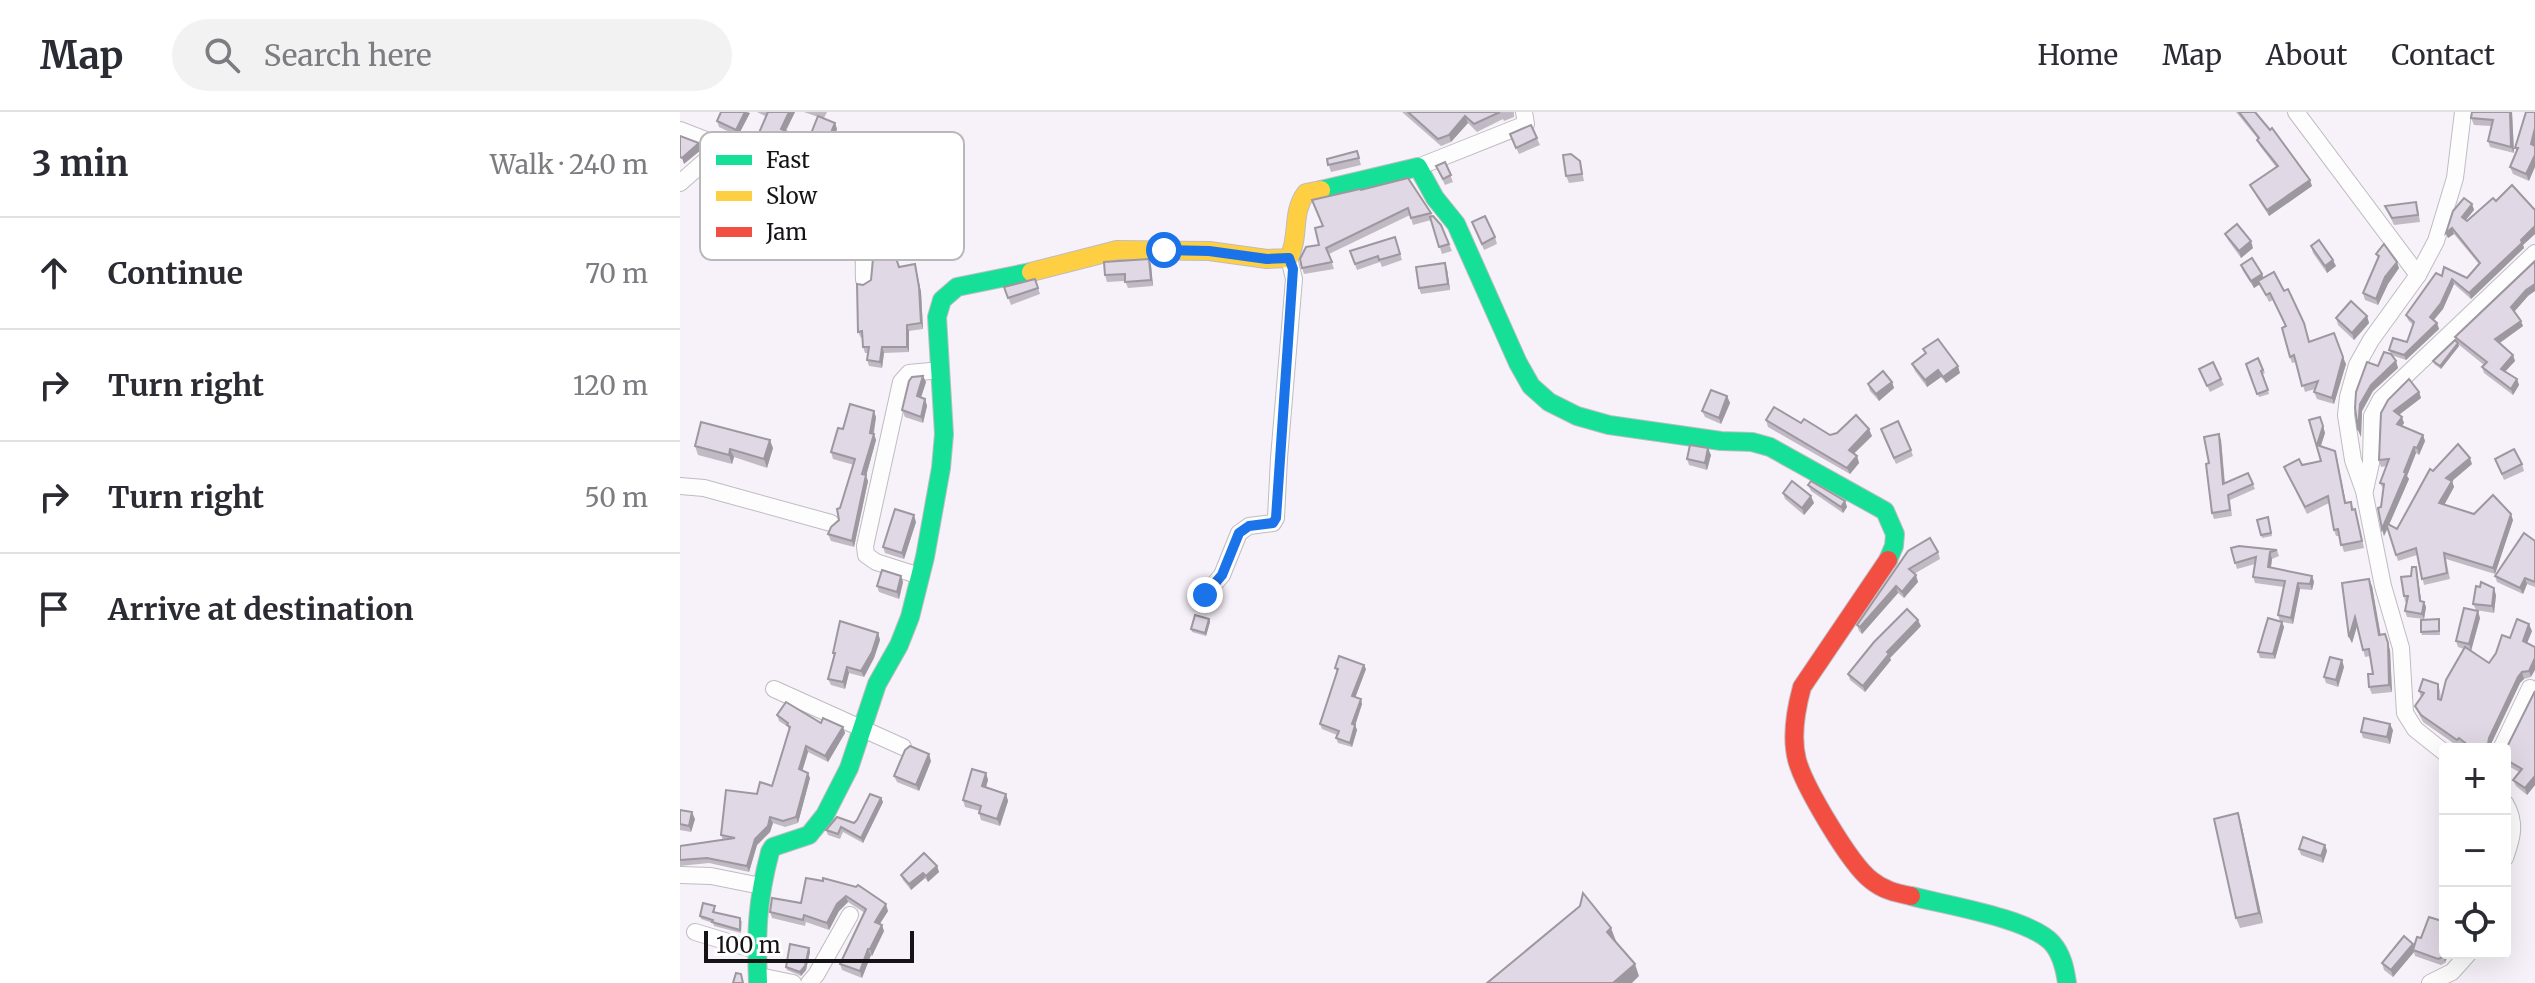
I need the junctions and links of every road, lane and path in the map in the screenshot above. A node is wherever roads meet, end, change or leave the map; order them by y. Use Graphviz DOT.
graph roads {
  1 [pos="1524,112"];
  2 [pos="2296,112"];
  3 [pos="2463,112"];
  4 [pos="680,130"];
  5 [pos="700,138"];
  6 [pos="700,165"];
  7 [pos="1418,167"];
  8 [pos="680,183"];
  9 [pos="2535,253"];
  10 [pos="1289,258"];
  11 [pos="863,260"];
  12 [pos="2418,275"];
  13 [pos="864,280"];
  14 [pos="941,370"];
  15 [pos="680,486"];
  16 [pos="2364,491"];
  17 [pos="831,523"];
  18 [pos="920,576"];
  19 [pos="1205,595"];
  20 [pos="2530,688"];
  21 [pos="774,689"];
  22 [pos="864,728"];
  23 [pos="2504,743"];
  24 [pos="903,747"];
  25 [pos="2439,748"];
  26 [pos="680,875"];
  27 [pos="761,886"];
  28 [pos="850,915"];
  29 [pos="695,932"];
  30 [pos="755,950"];
  31 [pos="2464,959"];
  32 [pos="759,980"];
  33 [pos="793,983"];
  34 [pos="809,983"];
  35 [pos="2067,983"];
  36 [pos="2430,983"];
  1 -- 7 [label="street"];
  2 -- 12 [label="street"];
  3 -- 12 [label="street"];
  4 -- 5 [label="street"];
  6 -- 8 [label="street"];
  7 -- 10 [label="street"];
  7 -- 35 [label="street"];
  9 -- 16 [label="street"];
  10 -- 14 [label="street"];
  10 -- 19 [label="street"];
  11 -- 13 [label="street"];
  12 -- 16 [label="street"];
  14 -- 18 [label="street"];
  14 -- 18 [label="street"];
  15 -- 17 [label="street"];
  16 -- 25 [label="street"];
  18 -- 22 [label="street"];
  20 -- 23 [label="street"];
  21 -- 22 [label="street"];
  22 -- 24 [label="street"];
  22 -- 27 [label="street"];
  26 -- 27 [label="street"];
  27 -- 30 [label="street"];
  28 -- 34 [label="street"];
  29 -- 30 [label="street"];
  30 -- 32 [label="street"];
  31 -- 36 [label="street"];
  32 -- 33 [label="street"];
}
